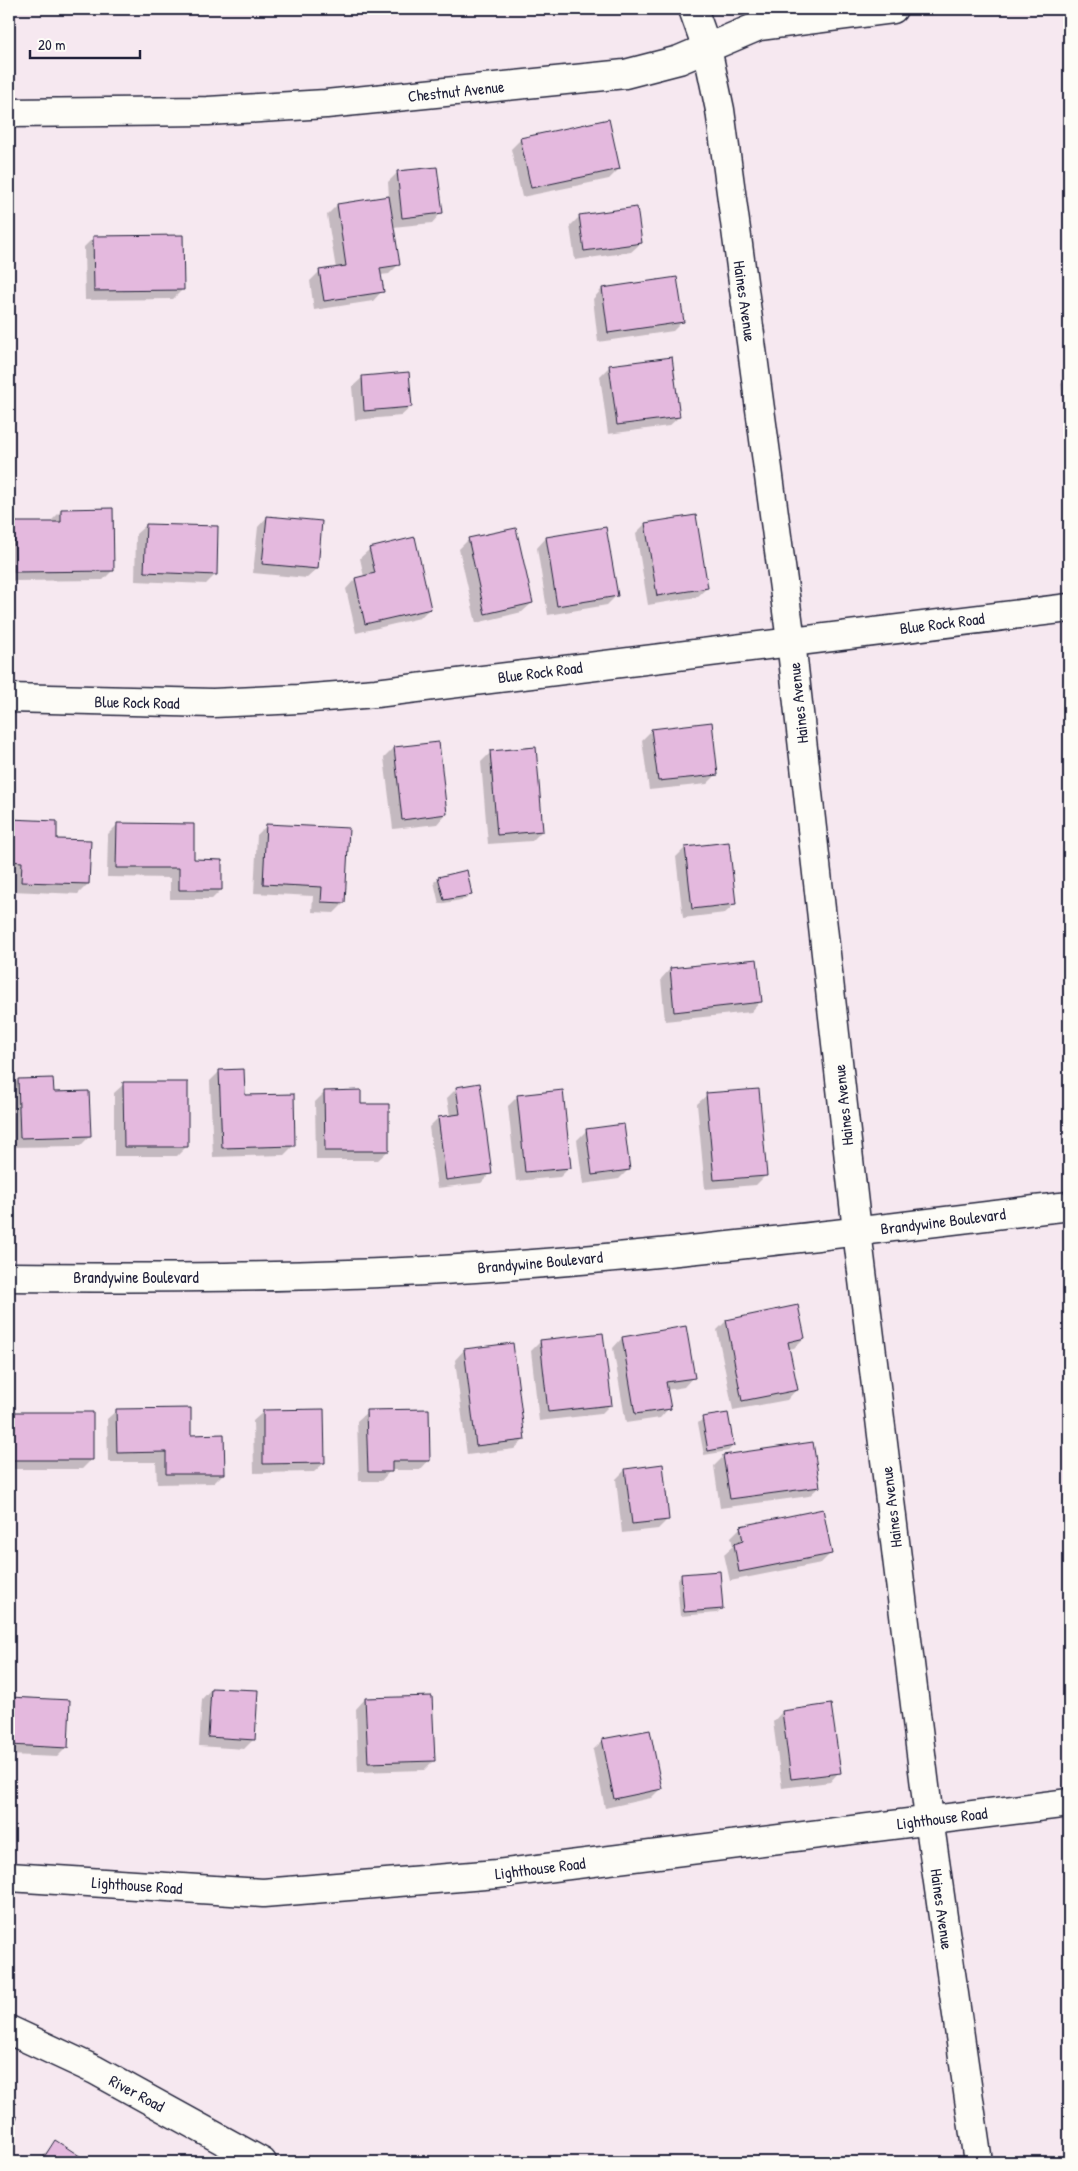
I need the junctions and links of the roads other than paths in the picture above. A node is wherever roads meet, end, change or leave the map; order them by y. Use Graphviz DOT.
graph roads {
  1 [pos="693,9"];
  2 [pos="893,9"];
  3 [pos="707,48"];
  4 [pos="9,113"];
  5 [pos="1069,608"];
  6 [pos="791,641"];
  7 [pos="9,698"];
  8 [pos="1069,1206"];
  9 [pos="857,1231"];
  10 [pos="9,1277"];
  11 [pos="1069,1803"];
  12 [pos="929,1819"];
  13 [pos="9,1877"];
  14 [pos="9,2030"];
  15 [pos="262,2162"];
  16 [pos="978,2162"];
  1 -- 3 [label="street, Haines Avenue"];
  2 -- 3 [label="street, Chestnut Avenue"];
  3 -- 4 [label="street, Chestnut Avenue"];
  3 -- 6 [label="street, Haines Avenue"];
  5 -- 6 [label="street, Blue Rock Road"];
  6 -- 7 [label="street, Blue Rock Road"];
  6 -- 9 [label="street, Haines Avenue"];
  8 -- 9 [label="street, Brandywine Boulevard"];
  9 -- 10 [label="street, Brandywine Boulevard"];
  9 -- 12 [label="street, Haines Avenue"];
  11 -- 12 [label="street, Lighthouse Road"];
  12 -- 13 [label="street, Lighthouse Road"];
  12 -- 16 [label="street, Haines Avenue"];
  14 -- 15 [label="street, River Road"];
}
